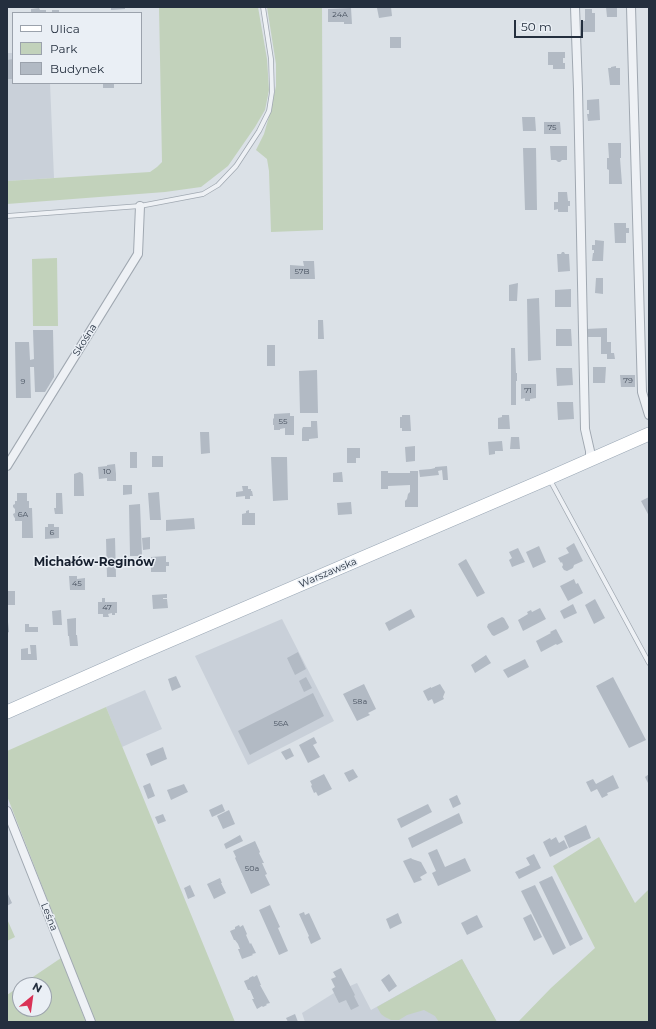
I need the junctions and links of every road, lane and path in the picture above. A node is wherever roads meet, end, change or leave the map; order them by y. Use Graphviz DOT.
graph roads {
  1 [pos="263,7"];
  2 [pos="574,7"];
  3 [pos="631,7"];
  4 [pos="140,206"];
  5 [pos="7,216"];
  6 [pos="649,415"];
  7 [pos="649,434"];
  8 [pos="590,460"];
  9 [pos="7,466"];
  10 [pos="549,478"];
  11 [pos="649,664"];
  12 [pos="7,712"];
  13 [pos="7,811"];
  14 [pos="91,1022"];
  1 -- 4 [label="lane"];
  2 -- 8 [label="street"];
  3 -- 6 [label="street"];
  4 -- 5 [label="lane"];
  4 -- 9 [label="street, Skośna"];
  7 -- 8 [label="main road, Warszawska"];
  8 -- 10 [label="main road, Warszawska"];
  10 -- 11 [label="lane"];
  10 -- 12 [label="main road, Warszawska"];
  13 -- 14 [label="street, Leśna"];
}
